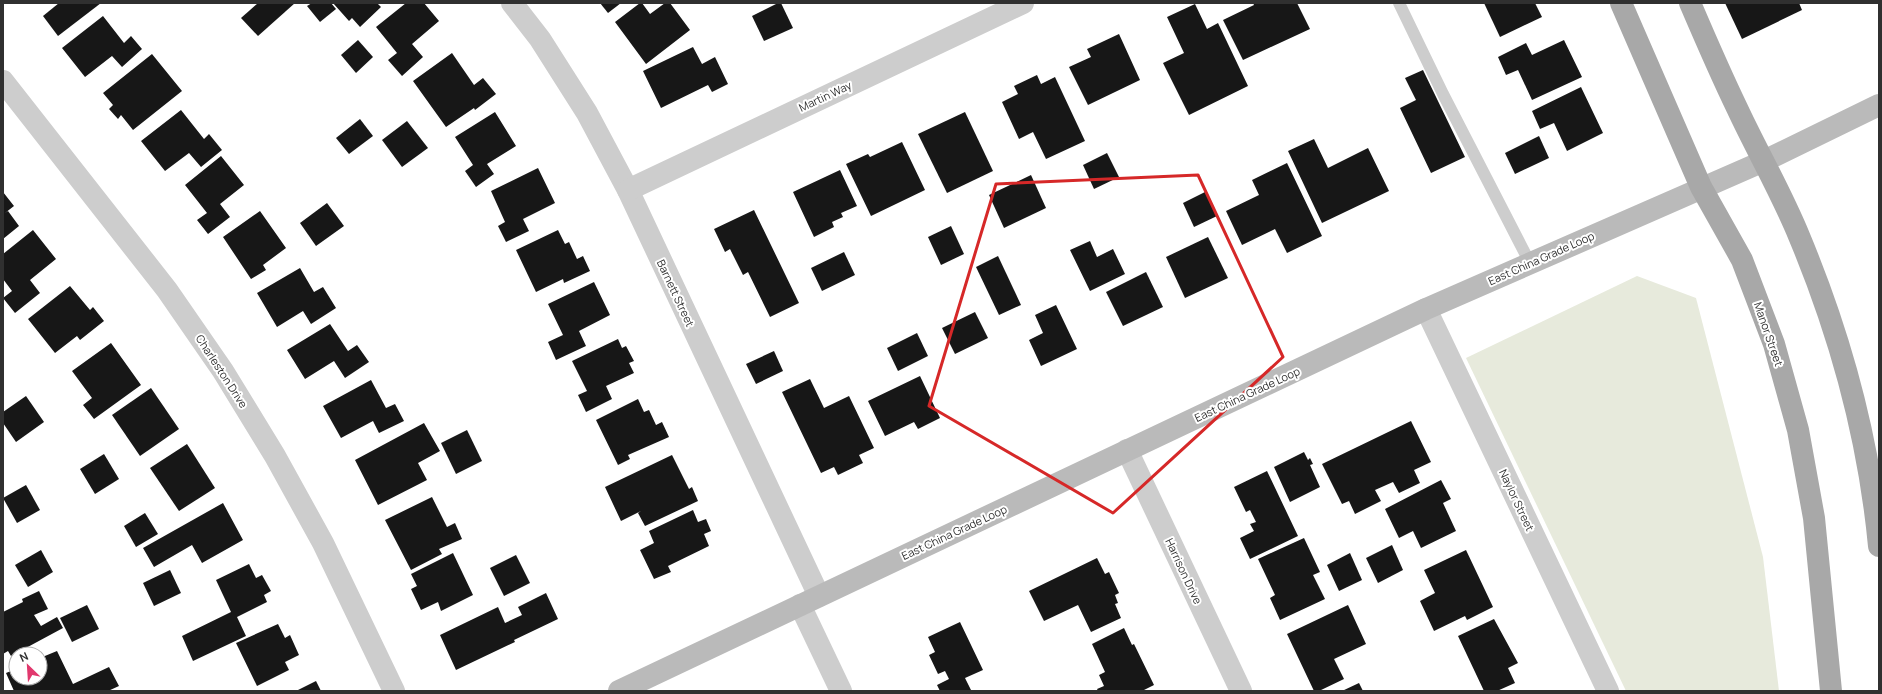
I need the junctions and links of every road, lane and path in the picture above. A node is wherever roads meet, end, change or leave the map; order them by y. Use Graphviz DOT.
graph roads {
  1 [pos="512,3"];
  2 [pos="1022,3"];
  3 [pos="1399,3"];
  4 [pos="1621,3"];
  5 [pos="1690,3"];
  6 [pos="3,81"];
  7 [pos="1879,105"];
  8 [pos="1764,161"];
  9 [pos="1701,188"];
  10 [pos="628,190"];
  11 [pos="1530,263"];
  12 [pos="1426,309"];
  13 [pos="1127,450"];
  14 [pos="1879,546"];
  15 [pos="809,601"];
  16 [pos="394,691"];
  17 [pos="619,691"];
  18 [pos="840,691"];
  19 [pos="1241,691"];
  20 [pos="1608,691"];
  21 [pos="1831,691"];
  1 -- 10 [label="street, Barnett Street"];
  2 -- 10 [label="street, Martin Way"];
  3 -- 11 [label="lane"];
  4 -- 9 [label="main road, Manor Street"];
  5 -- 8 [label="main road"];
  6 -- 16 [label="street, Charleston Drive"];
  7 -- 8 [label="main road, East China Grade Loop"];
  8 -- 9 [label="main road, East China Grade Loop"];
  8 -- 14 [label="main road"];
  9 -- 11 [label="main road, East China Grade Loop"];
  9 -- 21 [label="main road, Manor Street"];
  10 -- 15 [label="street, Barnett Street"];
  11 -- 12 [label="main road, East China Grade Loop"];
  12 -- 13 [label="main road, East China Grade Loop"];
  12 -- 20 [label="street, Naylor Street"];
  13 -- 15 [label="main road, East China Grade Loop"];
  13 -- 19 [label="street, Harrison Drive"];
  15 -- 17 [label="main road, East China Grade Loop"];
  15 -- 18 [label="street, Barnett Street"];
}
